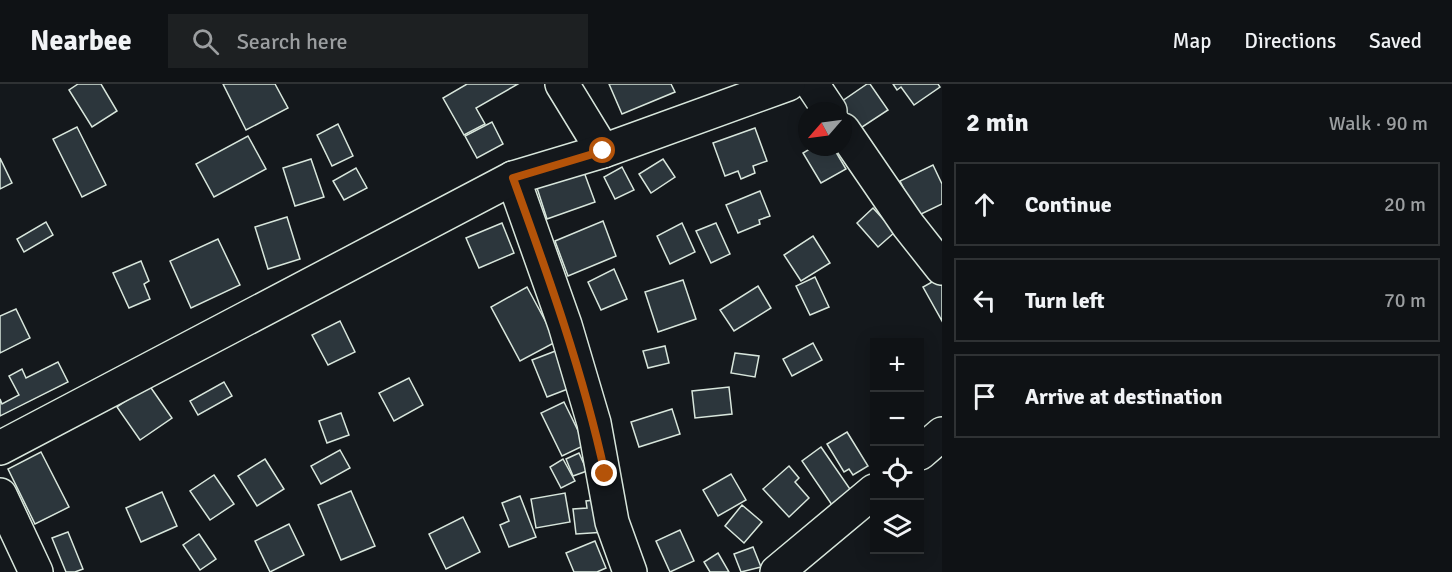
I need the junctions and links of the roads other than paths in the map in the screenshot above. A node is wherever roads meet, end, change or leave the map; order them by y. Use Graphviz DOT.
graph roads {
  1 [pos="562,84"];
  2 [pos="788,84"];
  3 [pos="812,84"];
  4 [pos="824,102"];
  5 [pos="852,143"];
  6 [pos="603,151"];
  7 [pos="513,178"];
  8 [pos="942,268"];
  9 [pos="942,434"];
  10 [pos="0,448"];
  11 [pos="924,450"];
  12 [pos="870,493"];
  13 [pos="0,495"];
  14 [pos="36,572"];
  15 [pos="630,572"];
  16 [pos="777,572"];
  1 -- 6 [label="street"];
  2 -- 6 [label="street"];
  3 -- 4 [label="street"];
  5 -- 8 [label="street"];
  6 -- 7 [label="street"];
  7 -- 10 [label="street"];
  7 -- 15 [label="street"];
  9 -- 11 [label="street"];
  12 -- 16 [label="street"];
  13 -- 14 [label="street"];
}
